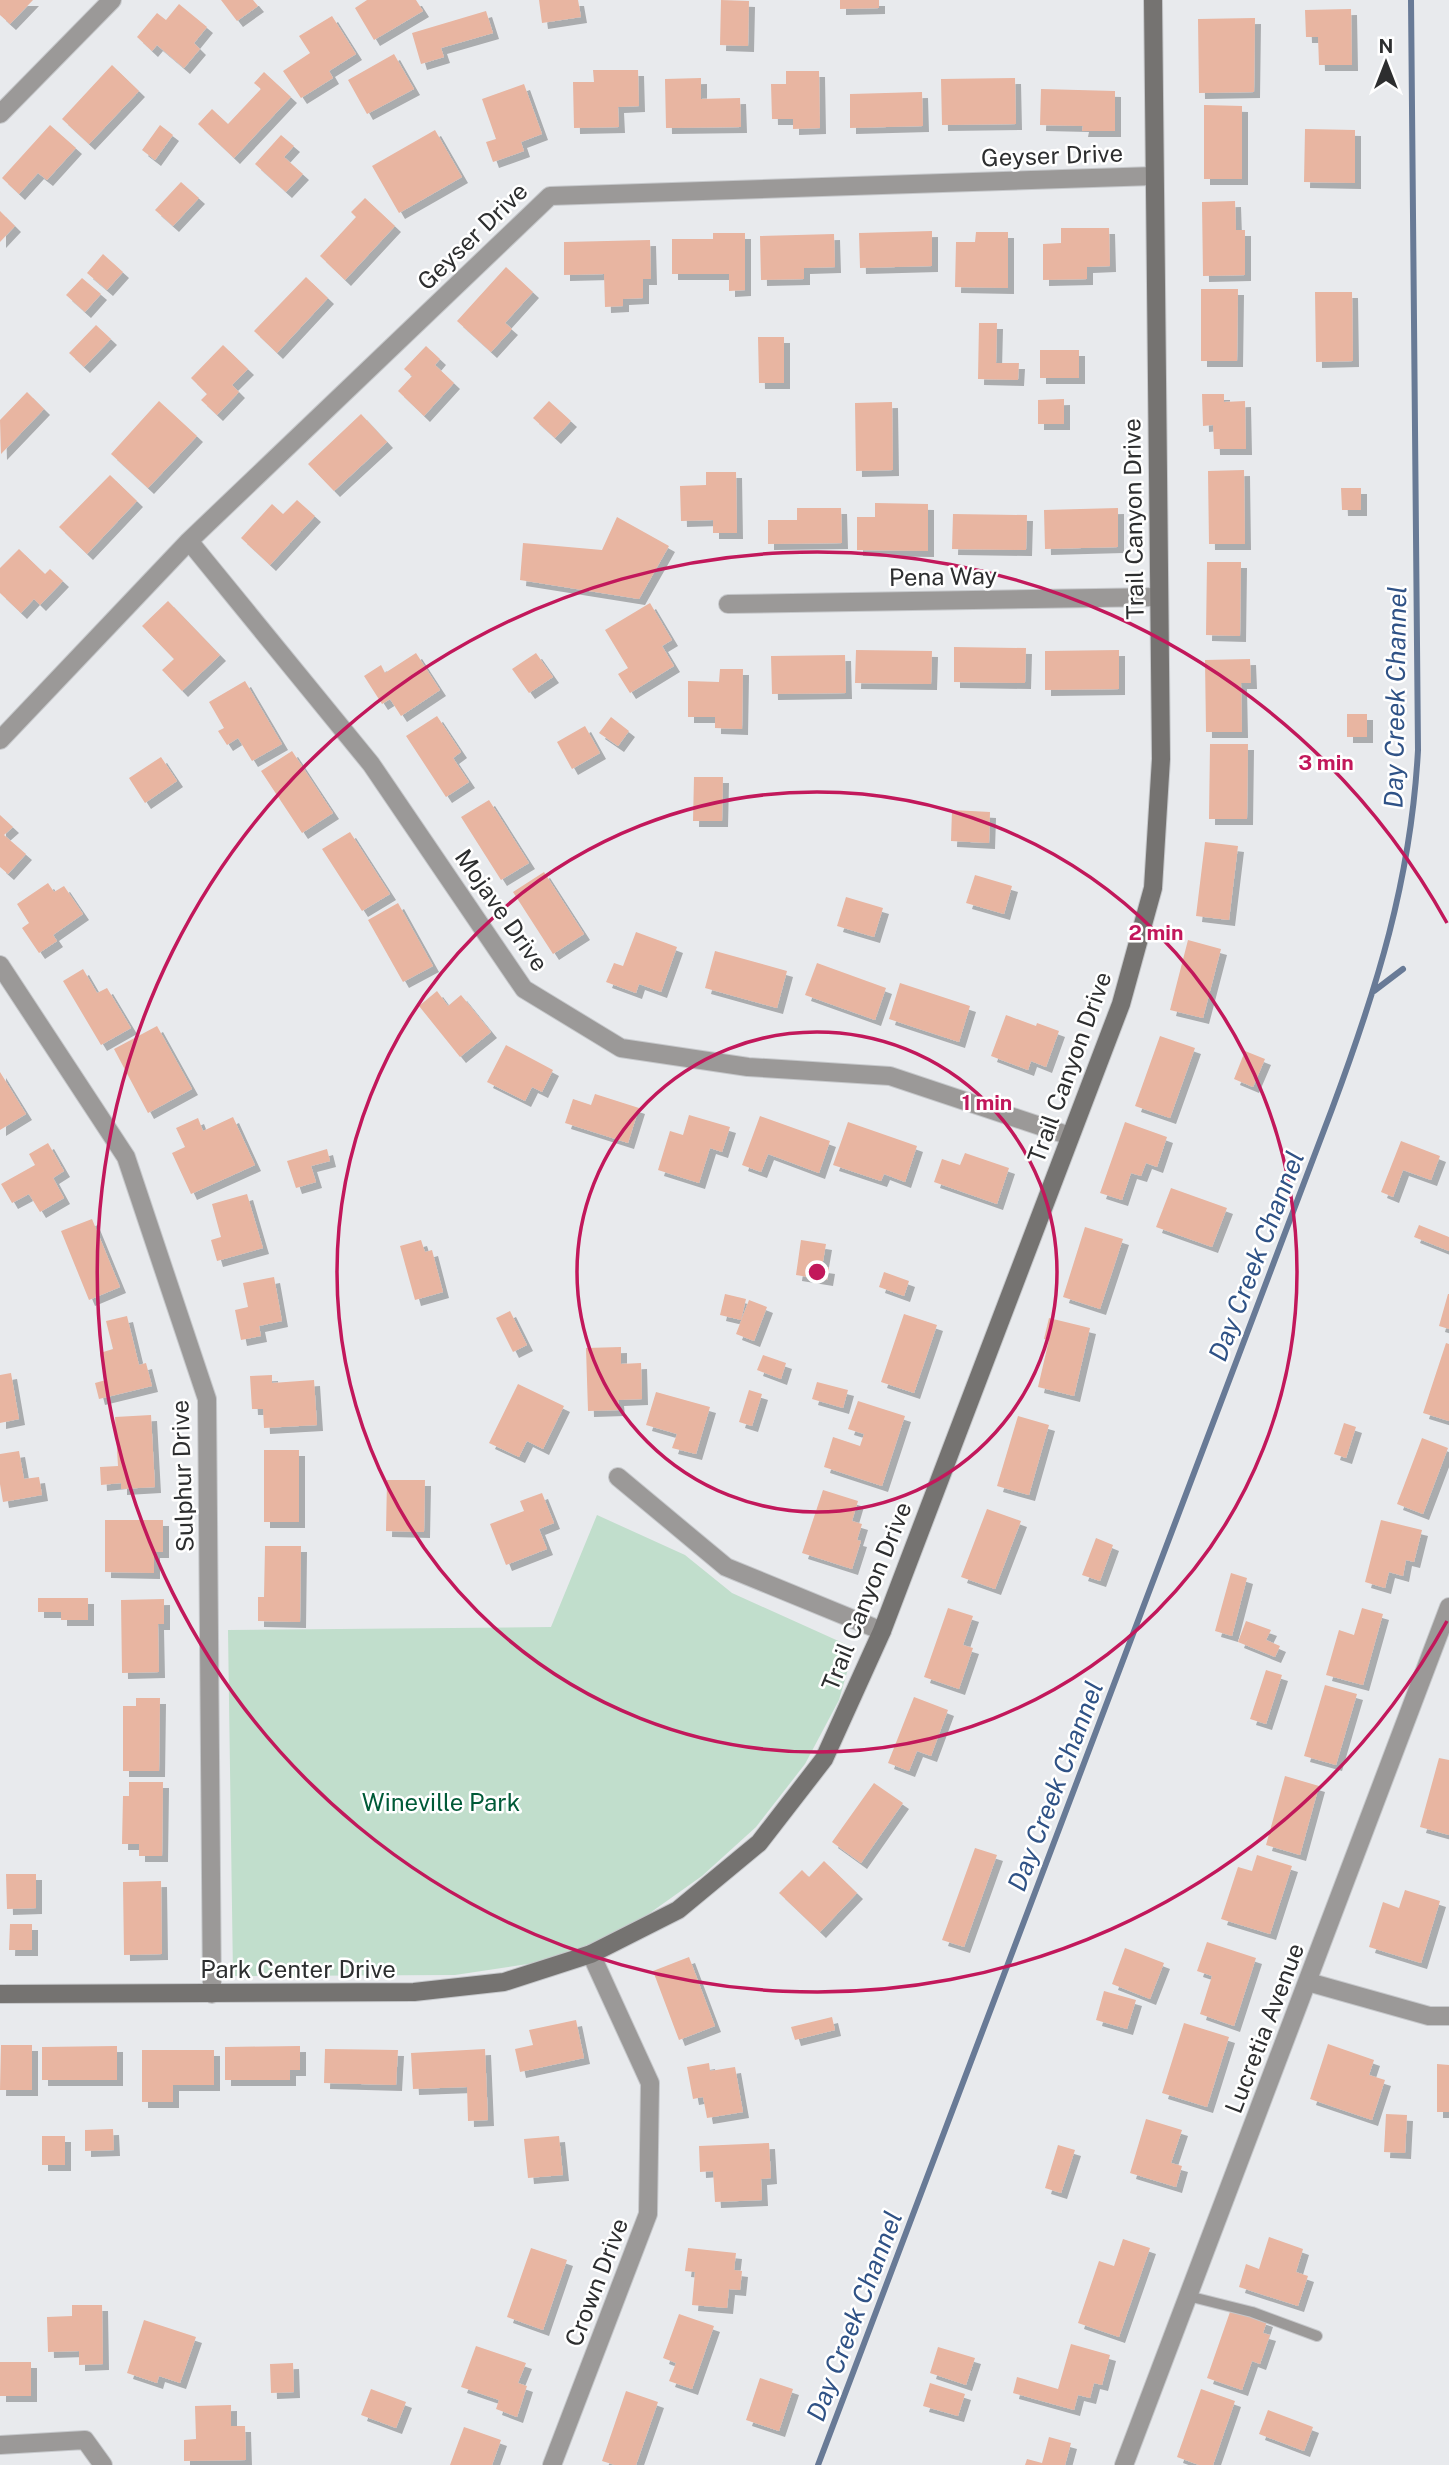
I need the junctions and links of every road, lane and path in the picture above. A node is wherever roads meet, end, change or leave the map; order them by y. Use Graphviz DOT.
graph roads {
  1 [pos="112,0"];
  2 [pos="1153,0"];
  3 [pos="0,114"];
  4 [pos="1154,176"];
  5 [pos="188,541"];
  6 [pos="1159,597"];
  7 [pos="728,604"];
  8 [pos="0,740"];
  9 [pos="0,965"];
  10 [pos="1070,1136"];
  11 [pos="618,1477"];
  12 [pos="1449,1607"];
  13 [pos="882,1631"];
  14 [pos="591,1954"];
  15 [pos="1308,1982"];
  16 [pos="0,1994"];
  17 [pos="212,1994"];
  18 [pos="1449,2016"];
  19 [pos="1188,2296"];
  20 [pos="1317,2336"];
  21 [pos="0,2445"];
  22 [pos="103,2465"];
  23 [pos="552,2465"];
  24 [pos="1124,2465"];
  1 -- 3 [label="street"];
  2 -- 4 [label="street, Trail Canyon Drive"];
  4 -- 5 [label="street, Geyser Drive"];
  4 -- 6 [label="street, Trail Canyon Drive"];
  5 -- 8 [label="street, Geyser Drive"];
  5 -- 10 [label="street, Mojave Drive"];
  6 -- 7 [label="street, Pena Way"];
  6 -- 10 [label="street, Trail Canyon Drive"];
  9 -- 17 [label="street, Sulphur Drive"];
  10 -- 13 [label="street, Trail Canyon Drive"];
  11 -- 13 [label="street"];
  12 -- 15 [label="street, Lucretia Avenue"];
  13 -- 14 [label="street, Trail Canyon Drive"];
  14 -- 17 [label="street, Park Center Drive"];
  14 -- 23 [label="street, Crown Drive"];
  15 -- 18 [label="street"];
  15 -- 19 [label="street, Lucretia Avenue"];
  16 -- 17 [label="street, Park Center Drive"];
  19 -- 20 [label="lane"];
  19 -- 24 [label="street, Lucretia Avenue"];
  21 -- 22 [label="street"];
}
